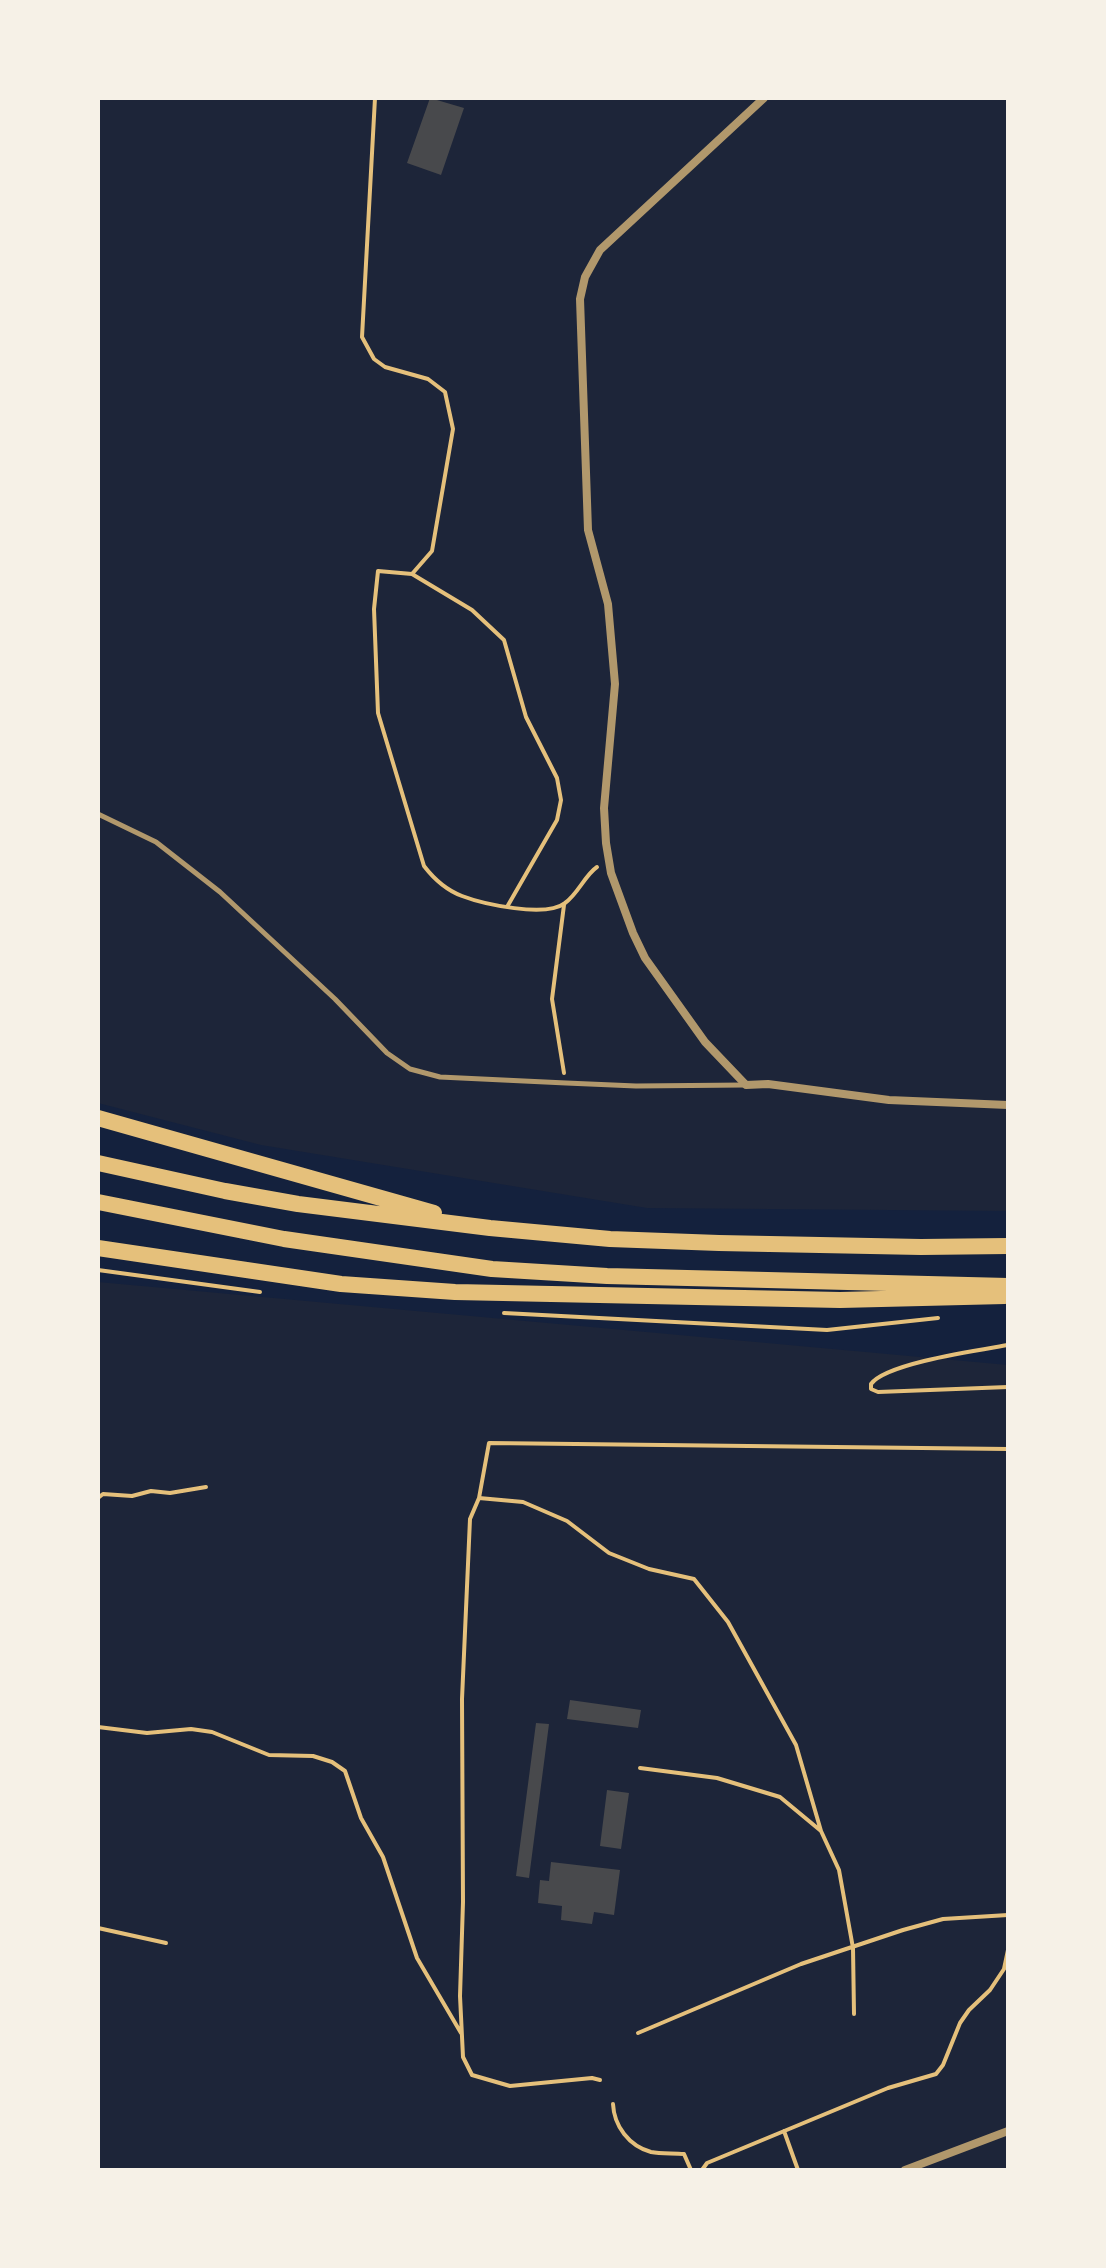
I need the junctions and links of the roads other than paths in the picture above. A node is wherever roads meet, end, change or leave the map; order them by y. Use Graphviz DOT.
graph roads {
  1 [pos="764,98"];
  2 [pos="98,814"];
  3 [pos="746,1085"];
  4 [pos="1008,1105"];
  5 [pos="98,1118"];
  6 [pos="98,1163"];
  7 [pos="98,1202"];
  8 [pos="490,1228"];
  9 [pos="1008,1246"];
  10 [pos="98,1248"];
  11 [pos="1008,1286"];
  12 [pos="1008,1296"];
  13 [pos="1008,2131"];
  14 [pos="905,2170"];
  1 -- 3 [label="street"];
  2 -- 3 [label="lane"];
  3 -- 4 [label="street"];
  5 -- 8 [label="highway"];
  6 -- 8 [label="highway"];
  7 -- 11 [label="highway"];
  8 -- 9 [label="highway"];
  10 -- 12 [label="highway"];
  13 -- 14 [label="street"];
}
